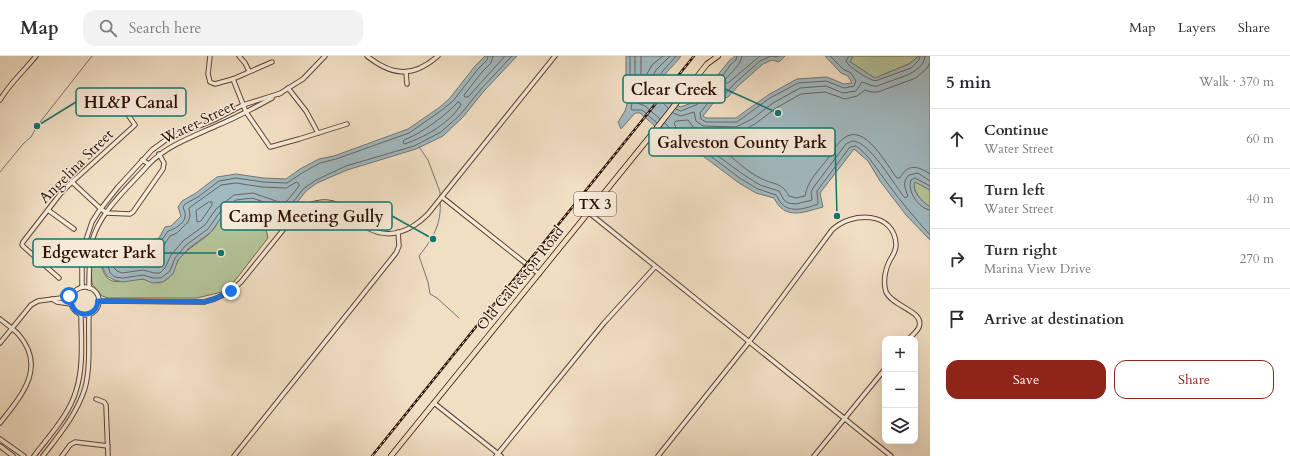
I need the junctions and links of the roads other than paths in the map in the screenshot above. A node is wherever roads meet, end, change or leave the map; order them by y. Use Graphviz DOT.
graph roads {
  1 [pos="36,56"];
  2 [pos="210,56"];
  3 [pos="239,56"];
  4 [pos="325,56"];
  5 [pos="367,56"];
  6 [pos="438,56"];
  7 [pos="555,56"];
  8 [pos="718,56"];
  9 [pos="272,62"];
  10 [pos="249,72"];
  11 [pos="406,72"];
  12 [pos="233,79"];
  13 [pos="408,84"];
  14 [pos="288,88"];
  15 [pos="281,93"];
  16 [pos="117,99"];
  17 [pos="0,100"];
  18 [pos="243,105"];
  19 [pos="246,112"];
  20 [pos="347,124"];
  21 [pos="318,133"];
  22 [pos="160,154"];
  23 [pos="142,160"];
  24 [pos="149,164"];
  25 [pos="72,182"];
  26 [pos="442,197"];
  27 [pos="101,209"];
  28 [pos="48,210"];
  29 [pos="588,212"];
  30 [pos="107,213"];
  31 [pos="74,228"];
  32 [pos="398,232"];
  33 [pos="655,267"];
  34 [pos="539,274"];
  35 [pos="59,278"];
  36 [pos="82,287"];
  37 [pos="89,288"];
  38 [pos="72,295"];
  39 [pos="52,300"];
  40 [pos="98,301"];
  41 [pos="72,304"];
  42 [pos="81,314"];
  43 [pos="89,314"];
  44 [pos="0,319"];
  45 [pos="11,328"];
  46 [pos="912,336"];
  47 [pos="749,342"];
  48 [pos="0,343"];
  49 [pos="88,348"];
  50 [pos="81,349"];
  51 [pos="882,372"];
  52 [pos="96,399"];
  53 [pos="434,403"];
  54 [pos="844,419"];
  55 [pos="0,423"];
  56 [pos="0,439"];
  57 [pos="0,446"];
  58 [pos="108,446"];
  59 [pos="499,455"];
  60 [pos="13,456"];
  61 [pos="24,456"];
  62 [pos="34,456"];
  63 [pos="43,456"];
  64 [pos="62,456"];
  65 [pos="108,456"];
  66 [pos="234,456"];
  67 [pos="391,456"];
  68 [pos="658,456"];
  69 [pos="814,456"];
  70 [pos="891,456"];
  1 -- 17 [label="street"];
  2 -- 12 [label="street"];
  3 -- 10 [label="street"];
  4 -- 14 [label="street, Water Street"];
  5 -- 11 [label="street"];
  6 -- 11 [label="street"];
  7 -- 26 [label="street"];
  8 -- 29 [label="main road, Old Galveston Road / TX 3"];
  9 -- 10 [label="street"];
  10 -- 12 [label="street"];
  11 -- 13 [label="street"];
  12 -- 18 [label="street"];
  14 -- 15 [label="street, Water Street"];
  14 -- 21 [label="street"];
  15 -- 18 [label="street, Water Street"];
  15 -- 19 [label="street, Water Street"];
  16 -- 25 [label="street, Angelina Street"];
  18 -- 19 [label="street"];
  18 -- 23 [label="street, Water Street"];
  19 -- 21 [label="street"];
  19 -- 22 [label="street, Water Street"];
  20 -- 21 [label="street"];
  22 -- 24 [label="street, Water Street"];
  22 -- 30 [label="street"];
  23 -- 24 [label="street"];
  23 -- 27 [label="street, Water Street"];
  24 -- 30 [label="street, Water Street"];
  25 -- 27 [label="street"];
  25 -- 28 [label="street, Angelina Street"];
  26 -- 32 [label="street"];
  26 -- 34 [label="street"];
  27 -- 30 [label="street"];
  27 -- 36 [label="street, Water Street"];
  28 -- 31 [label="street"];
  28 -- 35 [label="street, Angelina Street"];
  29 -- 33 [label="street"];
  29 -- 34 [label="main road, Old Galveston Road / TX 3"];
  30 -- 37 [label="street, Water Street"];
  32 -- 40 [label="street"];
  32 -- 66 [label="street"];
  33 -- 47 [label="street"];
  33 -- 59 [label="street"];
  34 -- 53 [label="main road, Old Galveston Road / TX 3"];
  36 -- 37 [label="street"];
  36 -- 38 [label="street"];
  37 -- 40 [label="street"];
  38 -- 39 [label="street"];
  38 -- 41 [label="street"];
  39 -- 41 [label="street"];
  39 -- 45 [label="street"];
  40 -- 43 [label="street"];
  41 -- 42 [label="street"];
  42 -- 43 [label="street"];
  42 -- 50 [label="street"];
  43 -- 49 [label="street"];
  44 -- 45 [label="street"];
  45 -- 48 [label="street"];
  45 -- 55 [label="street"];
  46 -- 47 [label="street"];
  47 -- 54 [label="street"];
  47 -- 68 [label="street"];
  49 -- 50 [label="street"];
  49 -- 63 [label="street"];
  50 -- 62 [label="street"];
  51 -- 54 [label="street"];
  52 -- 58 [label="street"];
  53 -- 59 [label="street"];
  53 -- 67 [label="main road, Old Galveston Road / TX 3"];
  54 -- 69 [label="street"];
  54 -- 70 [label="street"];
  56 -- 61 [label="street"];
  57 -- 60 [label="street"];
  58 -- 64 [label="street"];
  58 -- 65 [label="street"];
}
